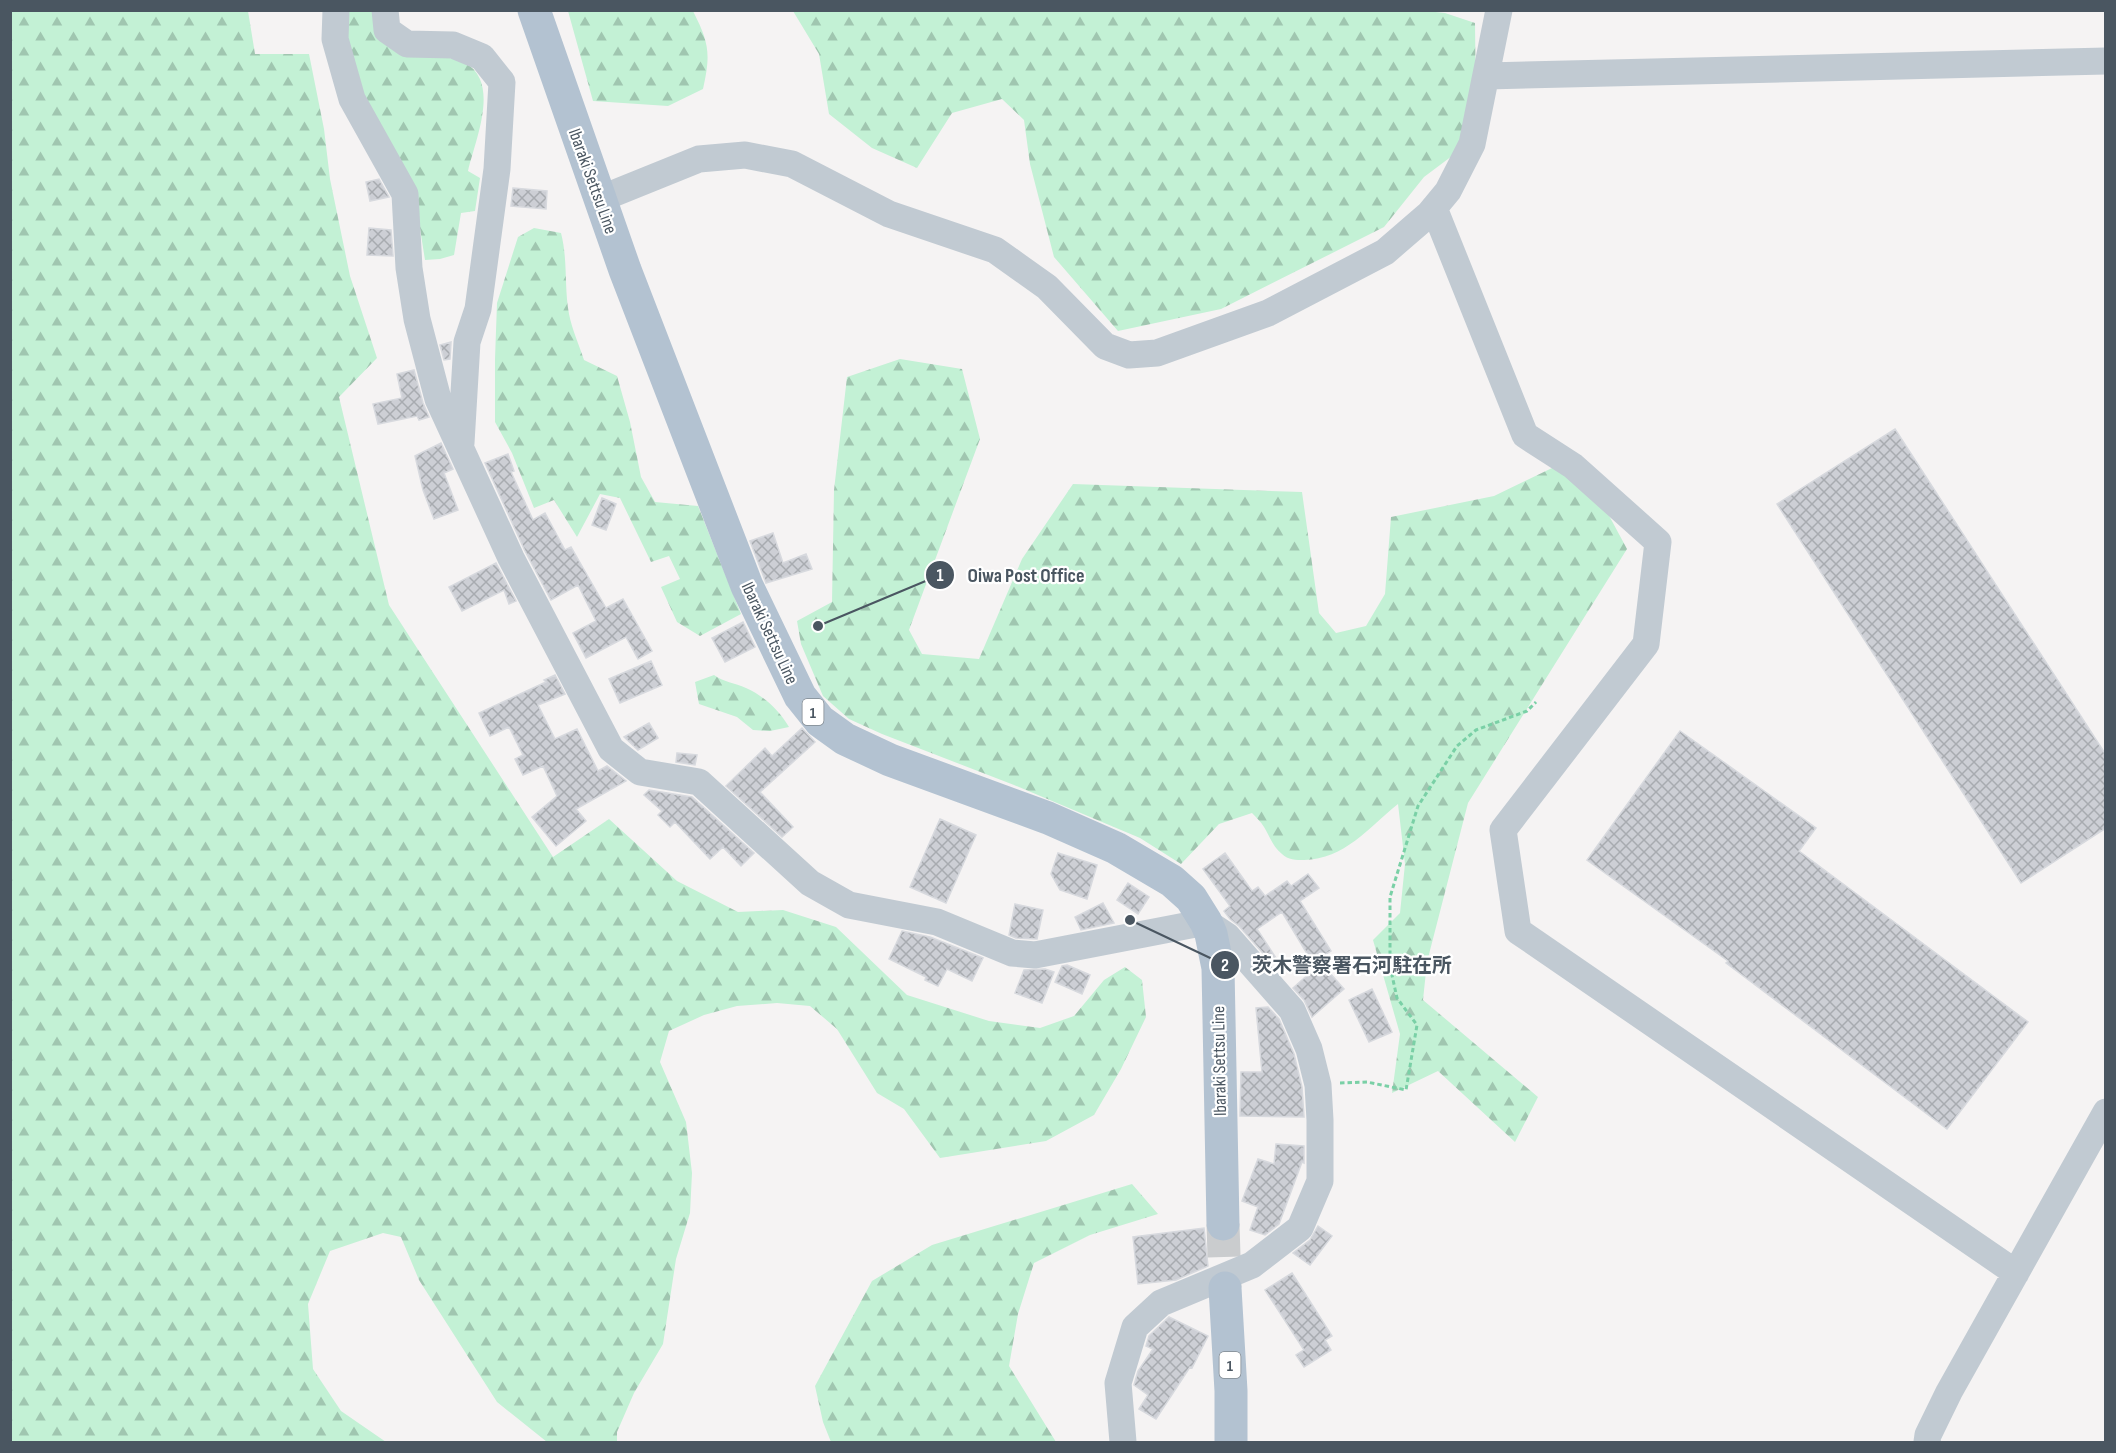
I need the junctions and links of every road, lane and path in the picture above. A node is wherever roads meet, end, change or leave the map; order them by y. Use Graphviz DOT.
graph roads {
  1 [pos="336,10"];
  2 [pos="385,10"];
  3 [pos="534,10"];
  4 [pos="1499,10"];
  5 [pos="2106,61"];
  6 [pos="1486,76"];
  7 [pos="600,199"];
  8 [pos="1434,208"];
  9 [pos="461,449"];
  10 [pos="1536,702"];
  11 [pos="1206,922"];
  12 [pos="1318,1085"];
  13 [pos="2106,1112"];
  14 [pos="1223,1224"];
  15 [pos="2016,1273"];
  16 [pos="1226,1287"];
  17 [pos="1123,1443"];
  18 [pos="1231,1443"];
  19 [pos="1928,1443"];
  1 -- 9 [label="street"];
  2 -- 9 [label="street"];
  3 -- 7 [label="main road, Ibaraki Settsu Line / 1"];
  4 -- 6 [label="street"];
  5 -- 6 [label="street"];
  6 -- 8 [label="street"];
  7 -- 8 [label="street"];
  7 -- 11 [label="main road, Ibaraki Settsu Line / 1"];
  8 -- 15 [label="street"];
  9 -- 11 [label="street"];
  10 -- 12 [label="path"];
  11 -- 12 [label="street"];
  11 -- 14 [label="main road, Ibaraki Settsu Line / 1"];
  12 -- 17 [label="street"];
  13 -- 15 [label="street"];
  15 -- 19 [label="street"];
  16 -- 18 [label="main road, 1"];
}
